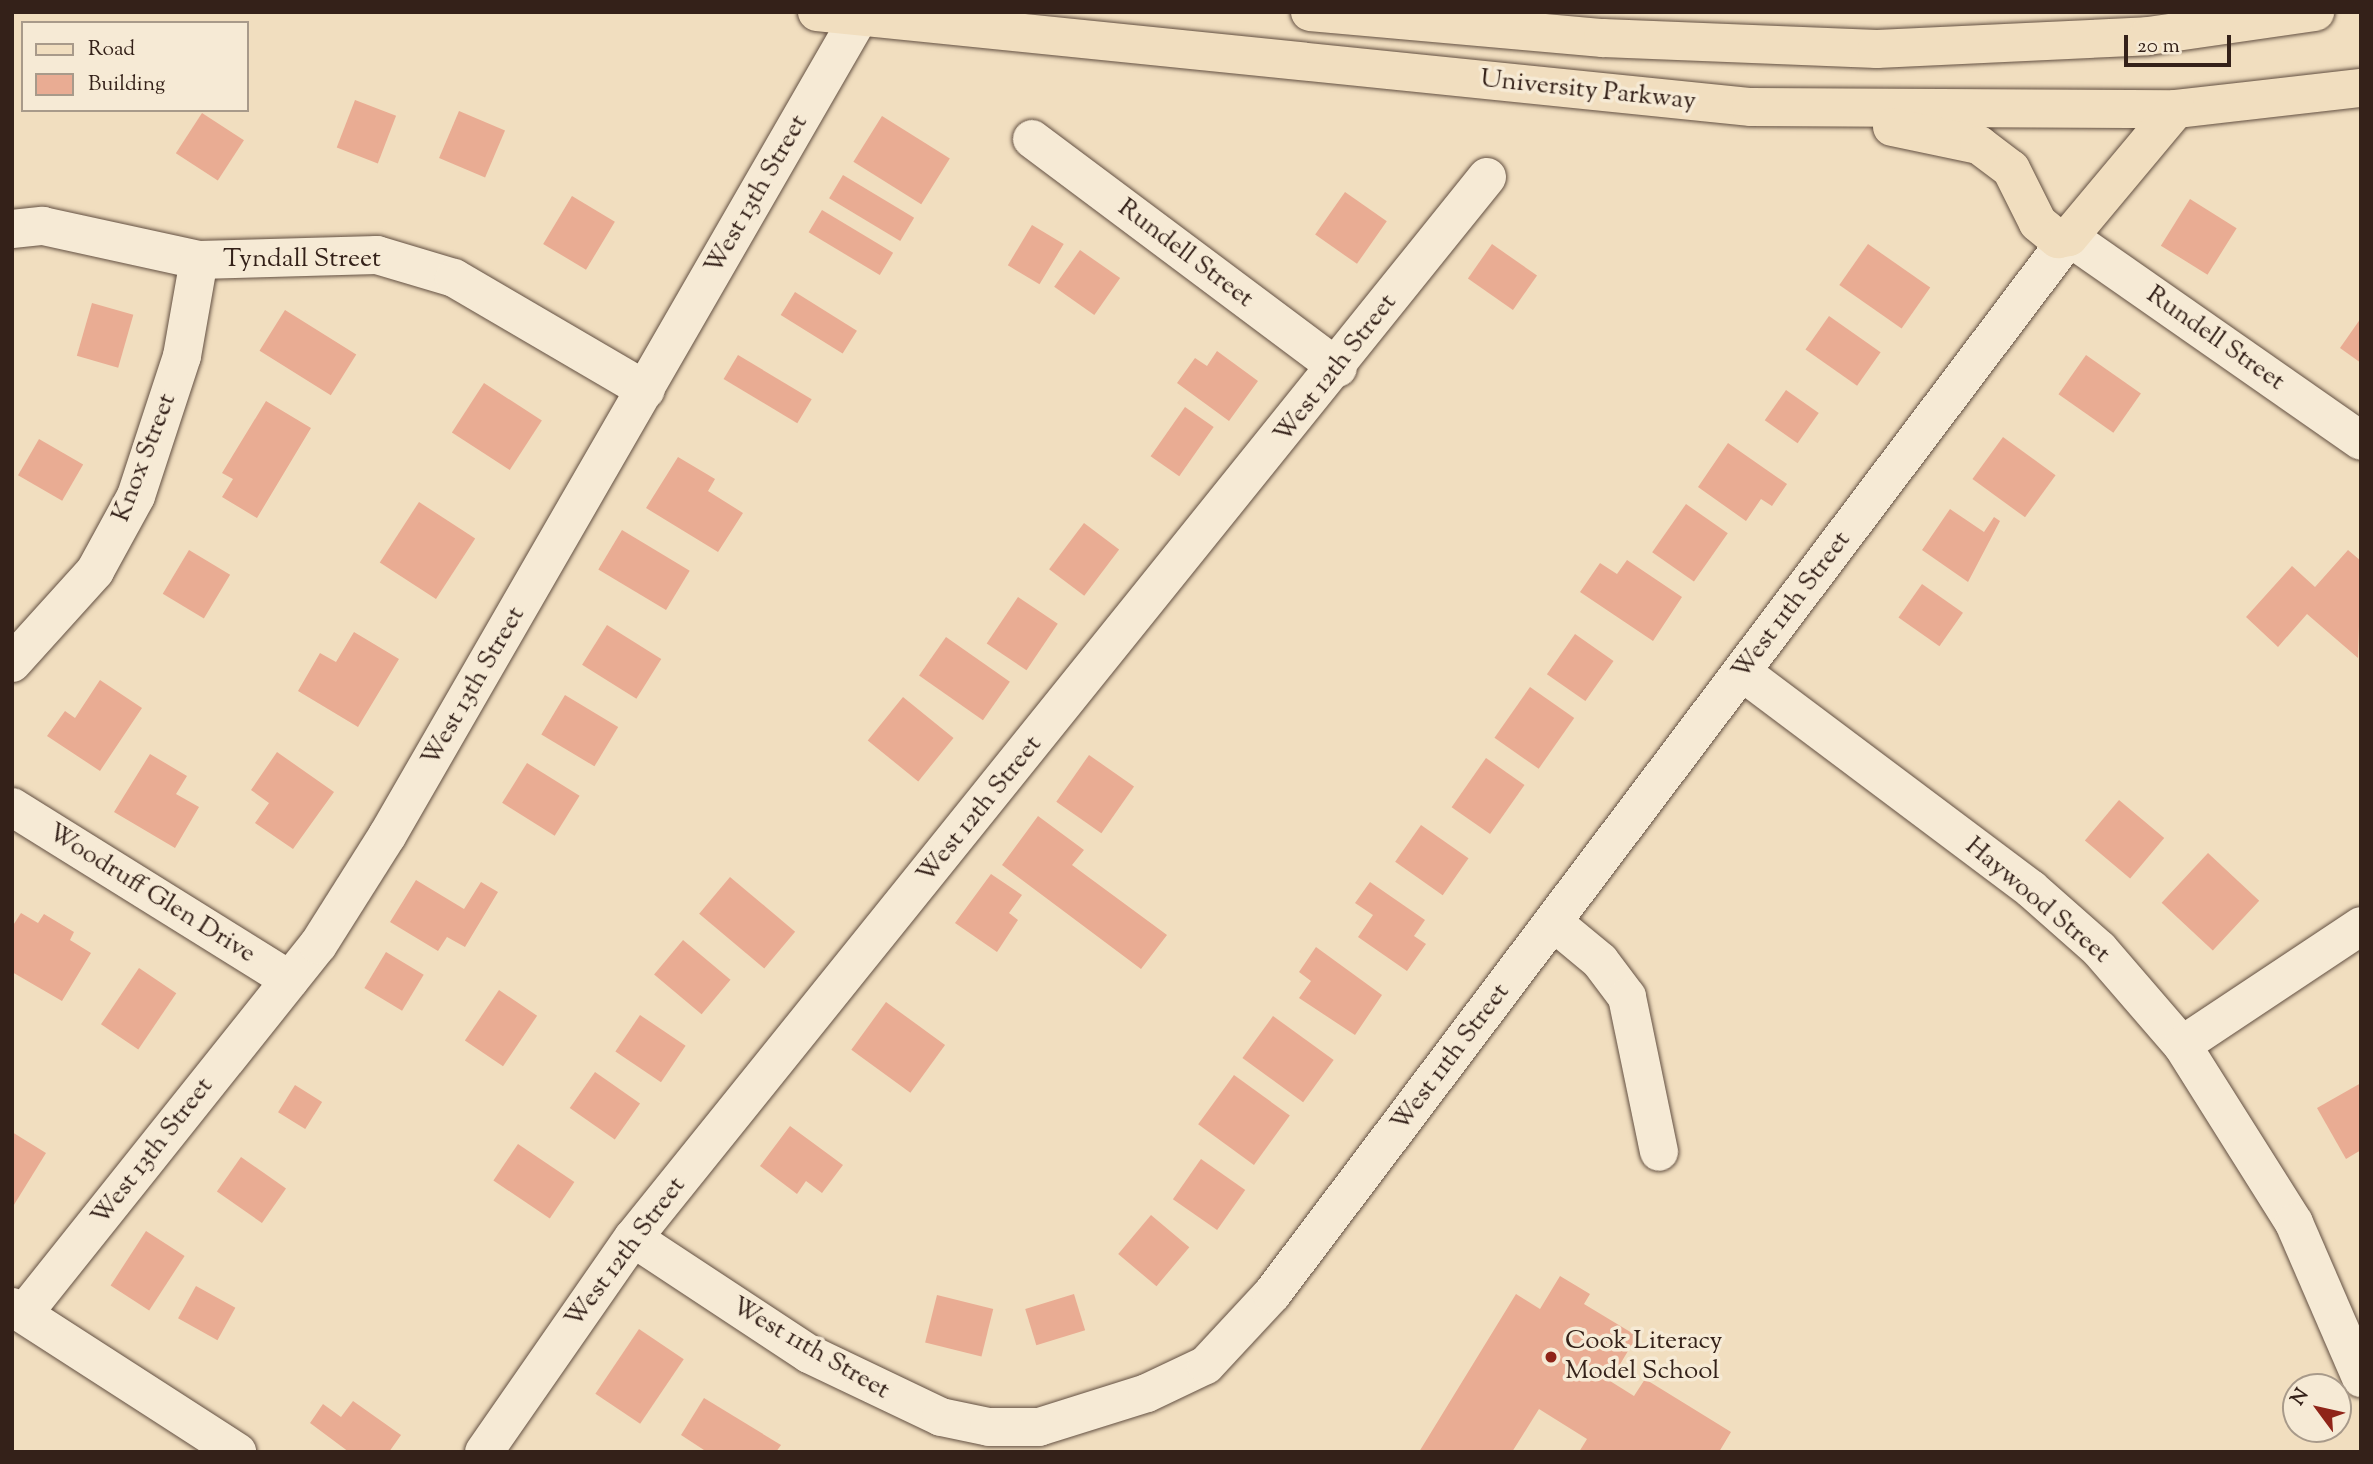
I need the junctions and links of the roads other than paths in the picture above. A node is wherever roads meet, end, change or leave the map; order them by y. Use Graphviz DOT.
graph roads {
  1 [pos="817,12"];
  2 [pos="1310,12"];
  3 [pos="2315,12"];
  4 [pos="859,17"];
  5 [pos="2361,88"];
  6 [pos="2176,109"];
  7 [pos="1853,111"];
  8 [pos="1032,139"];
  9 [pos="1487,177"];
  10 [pos="12,229"];
  11 [pos="2069,237"];
  12 [pos="199,260"];
  13 [pos="1338,368"];
  14 [pos="646,390"];
  15 [pos="2361,441"];
  16 [pos="12,663"];
  17 [pos="1742,672"];
  18 [pos="12,807"];
  19 [pos="1553,922"];
  20 [pos="2361,926"];
  21 [pos="290,980"];
  22 [pos="2182,1045"];
  23 [pos="1659,1152"];
  24 [pos="633,1238"];
  25 [pos="18,1310"];
  26 [pos="2361,1378"];
  27 [pos="237,1452"];
  28 [pos="484,1452"];
  1 -- 4 [label="main road, University Parkway"];
  2 -- 3 [label="main road, University Parkway"];
  4 -- 7 [label="main road, University Parkway"];
  4 -- 14 [label="street, West 13th Street"];
  5 -- 6 [label="main road, University Parkway"];
  6 -- 7 [label="main road, University Parkway"];
  6 -- 11 [label="main road"];
  7 -- 11 [label="main road"];
  8 -- 13 [label="street, Rundell Street"];
  9 -- 13 [label="street, West 12th Street"];
  10 -- 12 [label="street, Tyndall Street"];
  11 -- 15 [label="street, Rundell Street"];
  11 -- 17 [label="street, West 11th Street"];
  12 -- 14 [label="street, Tyndall Street"];
  12 -- 16 [label="street, Knox Street"];
  13 -- 24 [label="street, West 12th Street"];
  14 -- 21 [label="street, West 13th Street"];
  17 -- 19 [label="street, West 11th Street"];
  17 -- 22 [label="street, Haywood Street"];
  18 -- 21 [label="street, Woodruff Glen Drive"];
  19 -- 23 [label="street"];
  19 -- 24 [label="street, West 11th Street"];
  20 -- 22 [label="street"];
  21 -- 25 [label="street, West 13th Street"];
  22 -- 26 [label="street, Haywood Street"];
  24 -- 28 [label="street, West 12th Street"];
  25 -- 27 [label="street"];
}
